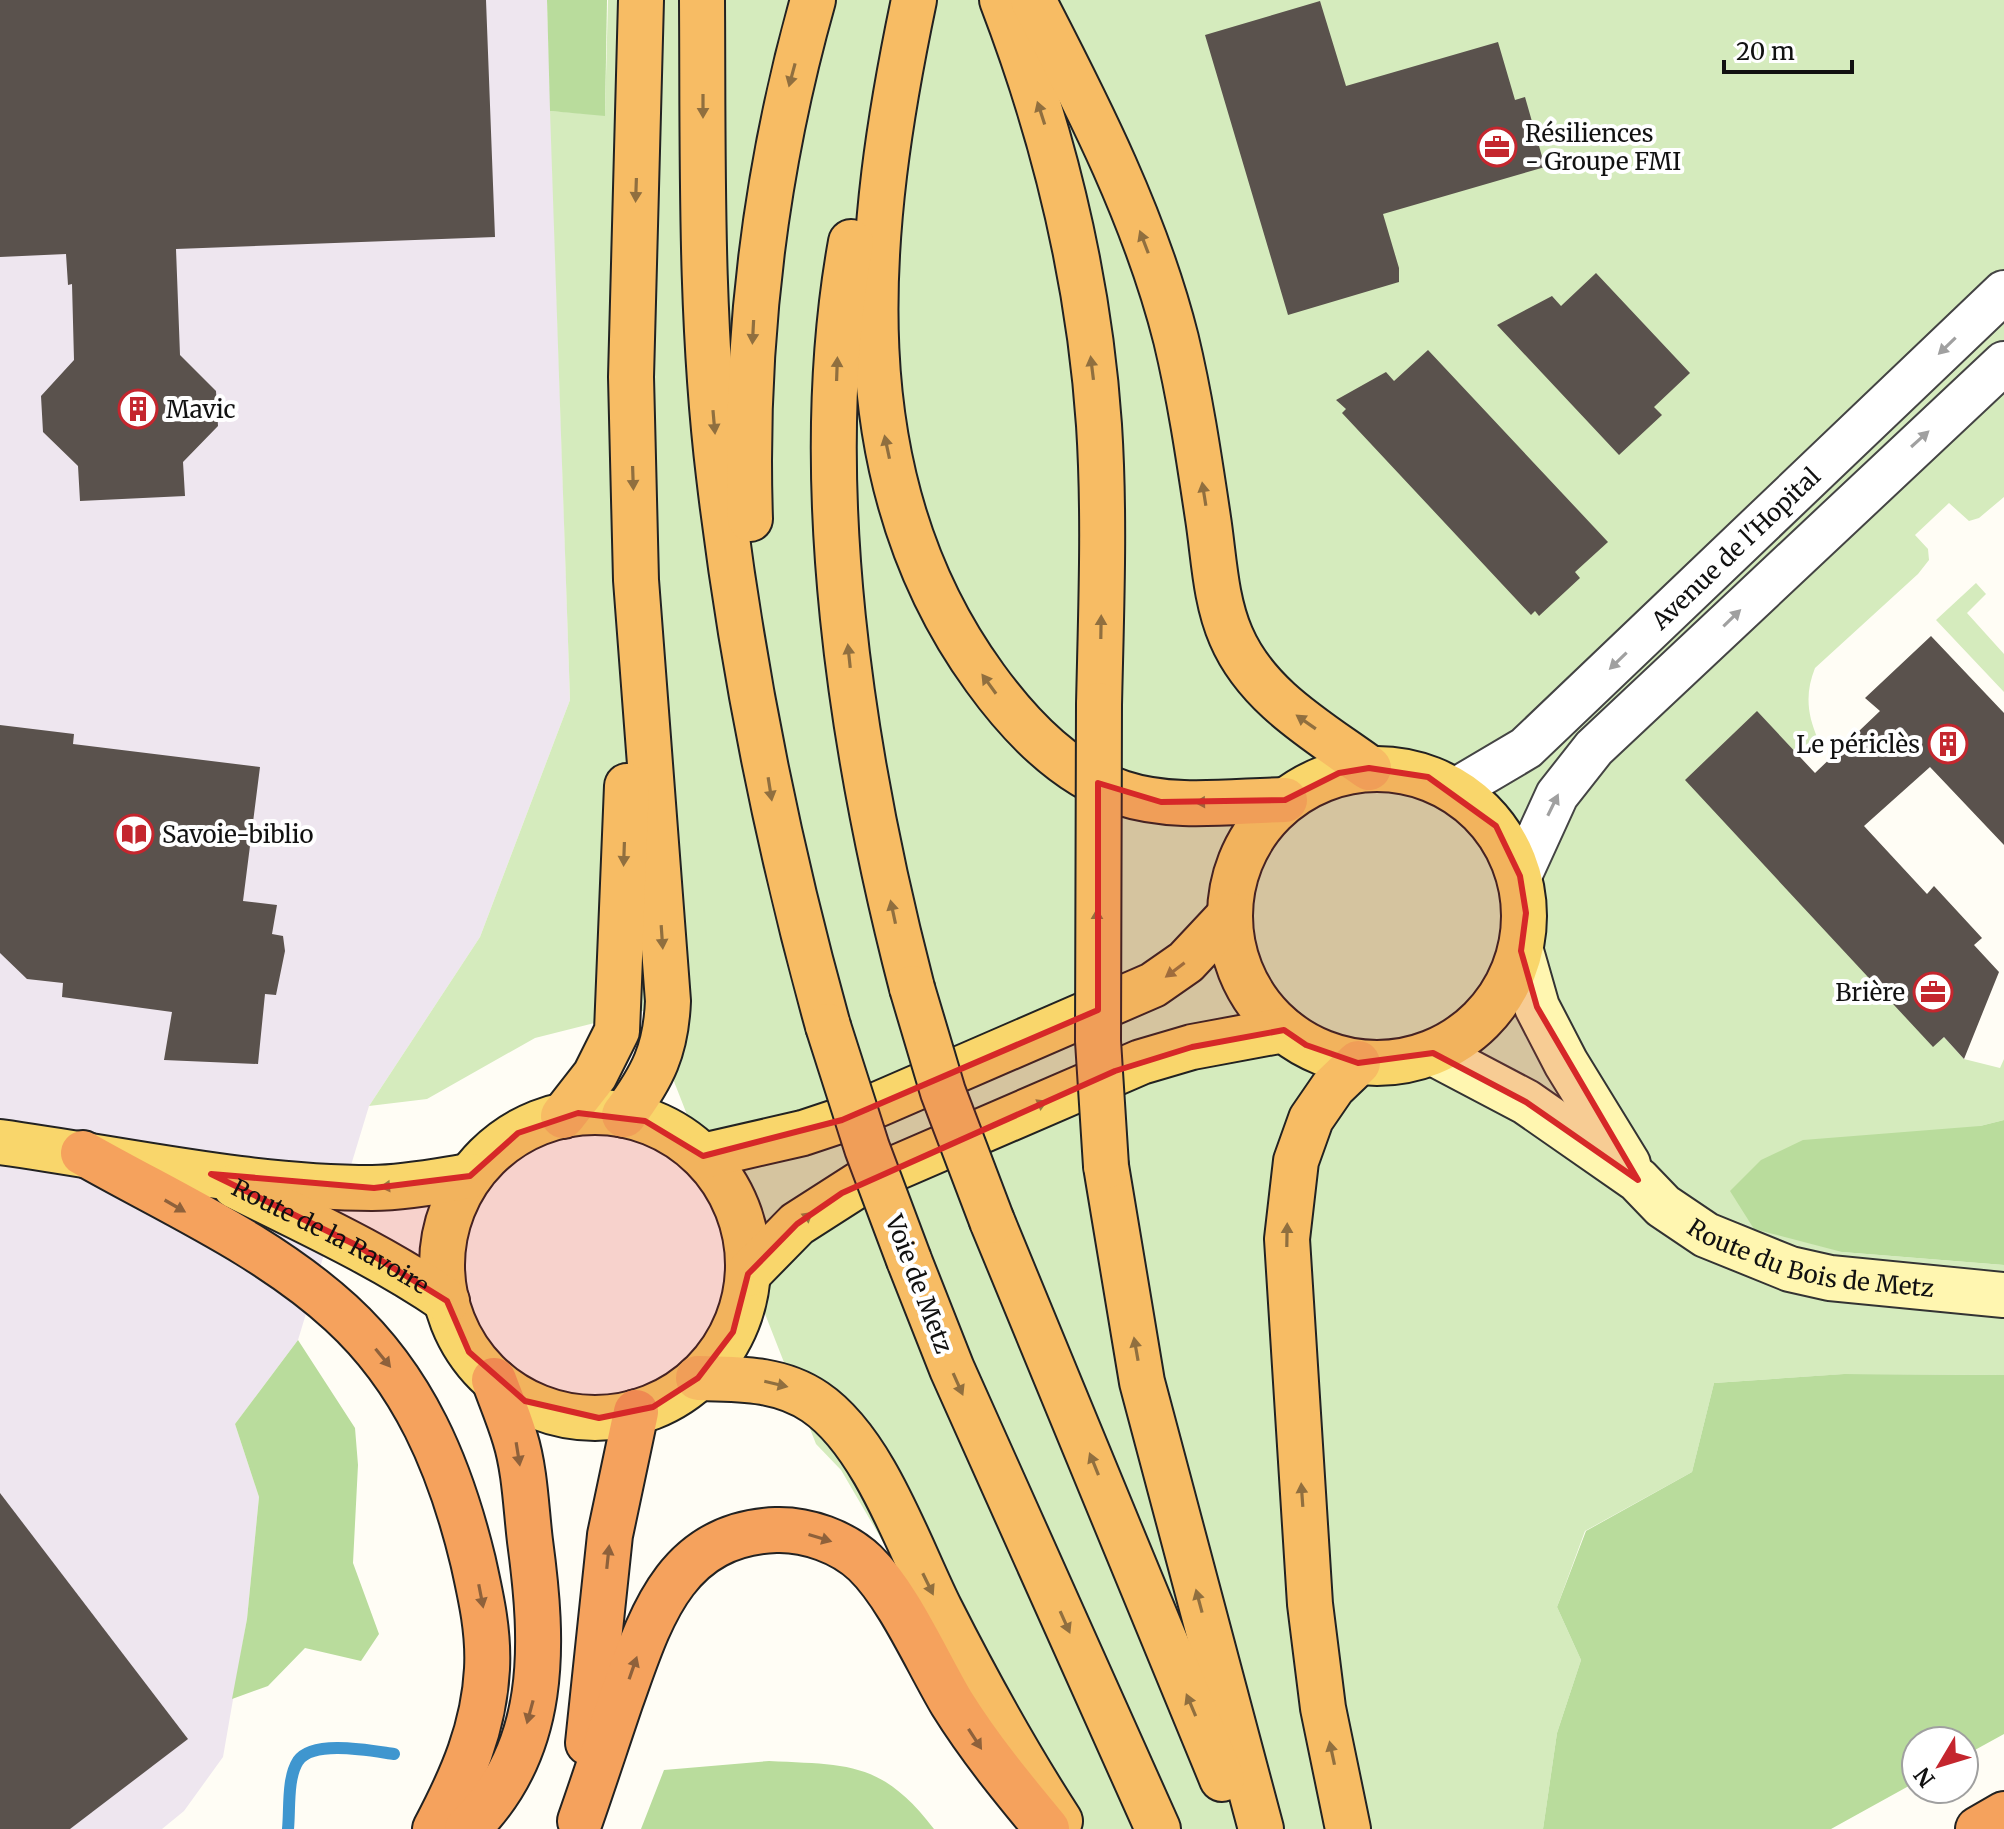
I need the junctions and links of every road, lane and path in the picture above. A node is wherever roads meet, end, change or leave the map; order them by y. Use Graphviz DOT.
graph roads {
  1 [pos="641,0"];
  2 [pos="702,0"];
  3 [pos="813,0"];
  4 [pos="914,0"];
  5 [pos="1002,0"];
  6 [pos="1033,0"];
  7 [pos="2004,292"];
  8 [pos="2004,363"];
  9 [pos="636,580"];
  10 [pos="757,712"];
  11 [pos="1369,768"];
  12 [pos="1455,790"];
  13 [pos="1285,800"];
  14 [pos="1520,876"];
  15 [pos="1230,915"];
  16 [pos="1521,951"];
  17 [pos="1284,1030"];
  18 [pos="1433,1053"];
  19 [pos="1358,1063"];
  20 [pos="624,1115"];
  21 [pos="563,1116"];
  22 [pos="0,1142"];
  23 [pos="83,1153"];
  24 [pos="703,1156"];
  25 [pos="211,1174"];
  26 [pos="470,1176"];
  27 [pos="1638,1180"];
  28 [pos="748,1274"];
  29 [pos="2004,1295"];
  30 [pos="447,1301"];
  31 [pos="698,1378"];
  32 [pos="494,1380"];
  33 [pos="636,1412"];
  34 [pos="2004,1814"];
  35 [pos="578,1825"];
  36 [pos="435,1829"];
  37 [pos="467,1829"];
  38 [pos="1047,1829"];
  39 [pos="1065,1829"];
  40 [pos="1158,1829"];
  41 [pos="1243,1829"];
  42 [pos="1261,1829"];
  43 [pos="1348,1829"];
  44 [pos="1978,1829"];
  1 -- 9 [label="highway, one-way"];
  2 -- 10 [label="highway, one-way"];
  3 -- 10 [label="highway, one-way"];
  13 -- 4 [label="highway, one-way"];
  41 -- 4 [label="highway, one-way, bridge"];
  42 -- 5 [label="highway, one-way, bridge"];
  11 -- 6 [label="highway, one-way"];
  7 -- 12 [label="street, Avenue de l'Hopital, one-way"];
  14 -- 8 [label="street, Avenue de l'Hopital, one-way"];
  9 -- 20 [label="highway, one-way"];
  9 -- 21 [label="highway, one-way"];
  10 -- 40 [label="highway, Voie de Metz, one-way, bridge"];
  11 -- 12 [label="main road"];
  11 -- 13 [label="main road"];
  12 -- 14 [label="main road"];
  13 -- 15 [label="main road"];
  14 -- 16 [label="main road"];
  15 -- 17 [label="main road"];
  15 -- 24 [label="main road, one-way"];
  16 -- 18 [label="main road"];
  16 -- 27 [label="main road, Route du Bois de Metz"];
  17 -- 19 [label="main road"];
  28 -- 17 [label="main road, one-way"];
  18 -- 19 [label="main road"];
  18 -- 27 [label="main road, Route du Bois de Metz"];
  43 -- 19 [label="highway, one-way"];
  20 -- 21 [label="main road"];
  20 -- 24 [label="main road"];
  21 -- 26 [label="main road"];
  22 -- 23 [label="main road, Route de la Ravoire"];
  23 -- 25 [label="main road, Route de la Ravoire"];
  23 -- 36 [label="highway, one-way"];
  24 -- 28 [label="main road"];
  26 -- 25 [label="main road, Route de la Ravoire, one-way"];
  25 -- 30 [label="main road, Route de la Ravoire"];
  26 -- 30 [label="main road"];
  27 -- 29 [label="main road, Route du Bois de Metz"];
  28 -- 31 [label="main road"];
  30 -- 32 [label="main road"];
  31 -- 33 [label="main road"];
  31 -- 39 [label="highway, one-way"];
  32 -- 33 [label="main road"];
  32 -- 37 [label="highway, one-way"];
  35 -- 33 [label="highway, one-way"];
  34 -- 44 [label="highway"];
  35 -- 38 [label="highway, one-way"];
}
